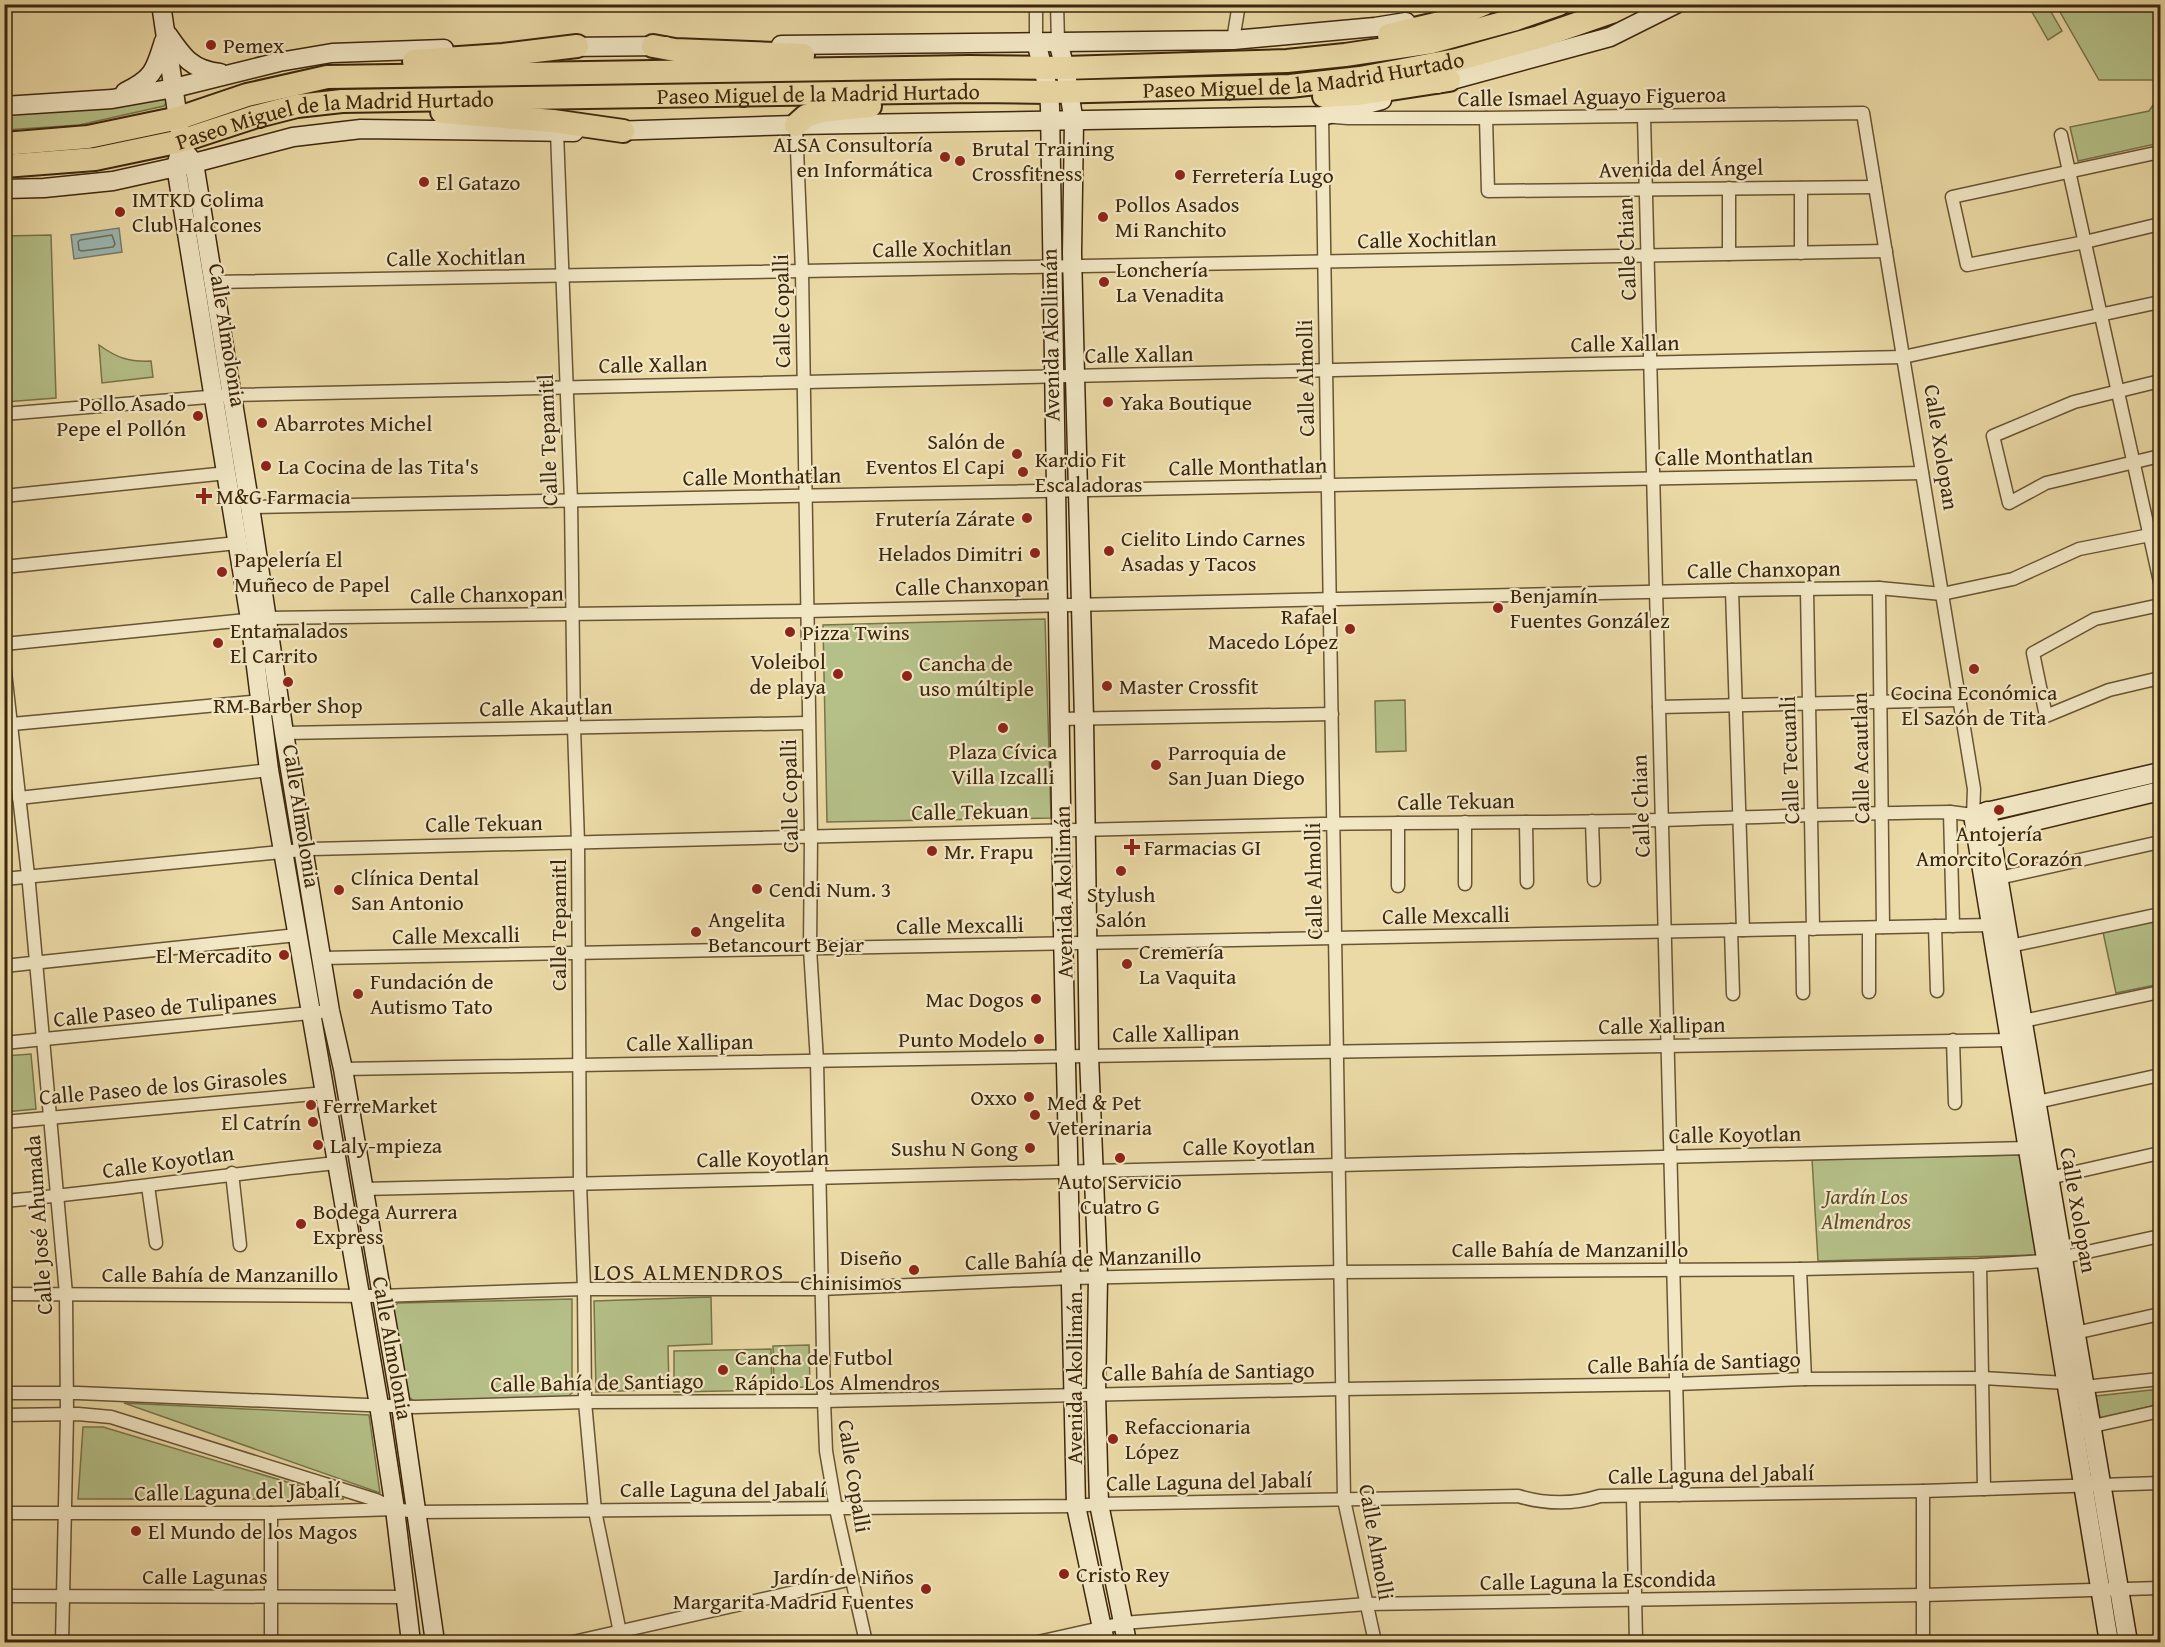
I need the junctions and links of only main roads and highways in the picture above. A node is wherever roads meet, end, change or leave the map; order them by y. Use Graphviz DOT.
graph roads {
  1 [pos="1484,4"];
  2 [pos="1559,4"];
  3 [pos="1628,4"];
  4 [pos="577,46"];
  5 [pos="653,46"];
  6 [pos="1287,62"];
  7 [pos="969,67"];
  8 [pos="327,77"];
  9 [pos="1449,80"];
  10 [pos="1203,88"];
  11 [pos="972,91"];
  12 [pos="342,101"];
  13 [pos="796,126"];
  14 [pos="623,131"];
  15 [pos="181,135"];
  16 [pos="4,144"];
  17 [pos="4,166"];
  1 -- 6 [label="highway"];
  2 -- 6 [label="highway, Paseo Miguel de la Madrid Hurtado"];
  3 -- 10 [label="highway, Paseo Miguel de la Madrid Hurtado"];
  4 -- 8 [label="highway"];
  5 -- 7 [label="highway"];
  6 -- 7 [label="highway, Paseo Miguel de la Madrid Hurtado"];
  7 -- 8 [label="highway, Paseo Miguel de la Madrid Hurtado"];
  8 -- 15 [label="highway, Paseo Miguel de la Madrid Hurtado"];
  9 -- 10 [label="highway"];
  10 -- 11 [label="highway, Paseo Miguel de la Madrid Hurtado"];
  11 -- 12 [label="highway, Paseo Miguel de la Madrid Hurtado"];
  11 -- 13 [label="highway"];
  12 -- 14 [label="highway"];
  12 -- 15 [label="highway, Paseo Miguel de la Madrid Hurtado"];
  15 -- 16 [label="highway, Paseo Miguel de la Madrid Hurtado"];
  15 -- 17 [label="highway, Paseo Miguel de la Madrid Hurtado"];
}
